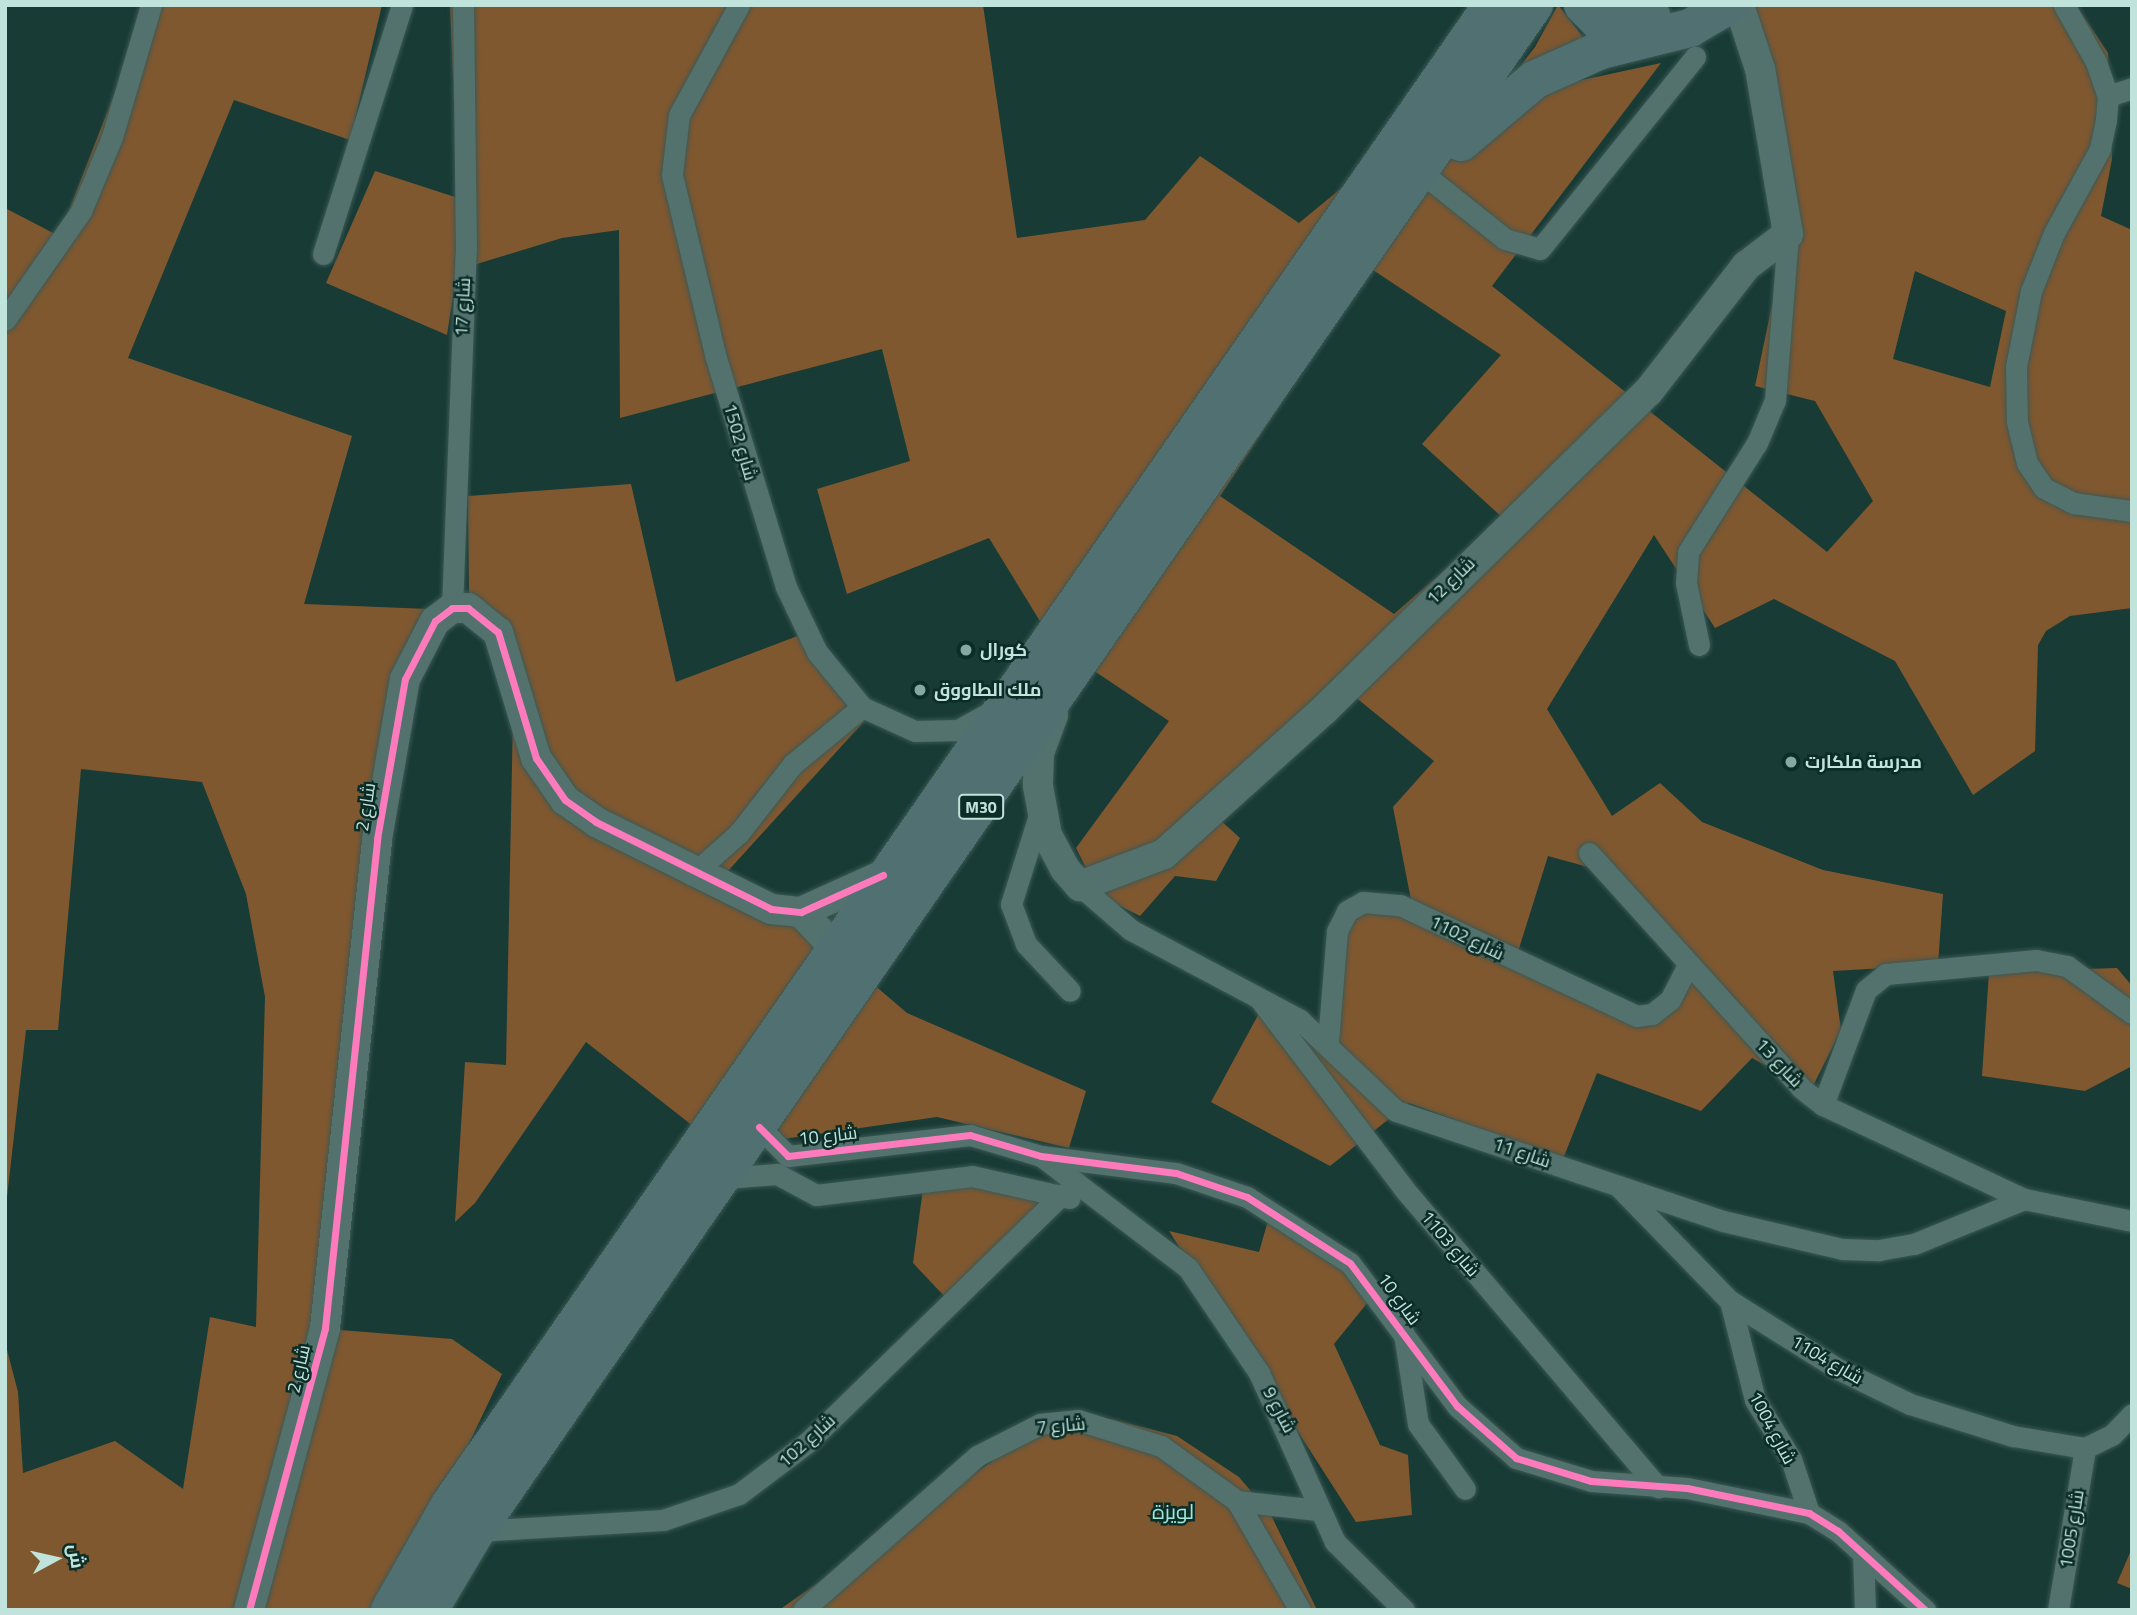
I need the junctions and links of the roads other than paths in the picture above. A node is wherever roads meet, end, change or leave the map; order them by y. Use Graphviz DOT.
graph roads {
  1 [pos="151,5"];
  2 [pos="402,5"];
  3 [pos="463,5"];
  4 [pos="739,5"];
  5 [pos="1492,5"];
  6 [pos="1534,5"];
  7 [pos="1583,5"];
  8 [pos="1675,5"];
  9 [pos="2064,5"];
  10 [pos="1726,7"];
  11 [pos="1695,57"];
  12 [pos="2132,88"];
  13 [pos="2108,96"];
  14 [pos="1424,168"];
  15 [pos="1788,234"];
  16 [pos="323,254"];
  17 [pos="5,320"];
  18 [pos="2132,511"];
  19 [pos="452,608"];
  20 [pos="1699,645"];
  21 [pos="1062,692"];
  22 [pos="1012,697"];
  23 [pos="862,707"];
  24 [pos="1041,809"];
  25 [pos="1589,853"];
  26 [pos="692,875"];
  27 [pos="883,875"];
  28 [pos="1080,886"];
  29 [pos="801,912"];
  30 [pos="834,947"];
  31 [pos="1688,965"];
  32 [pos="1070,991"];
  33 [pos="1254,992"];
  34 [pos="2132,1013"];
  35 [pos="1328,1042"];
  36 [pos="1824,1105"];
  37 [pos="759,1127"];
  38 [pos="1041,1156"];
  39 [pos="783,1165"];
  40 [pos="724,1178"];
  41 [pos="1617,1185"];
  42 [pos="1061,1195"];
  43 [pos="2024,1199"];
  44 [pos="1103,1205"];
  45 [pos="2132,1221"];
  46 [pos="1730,1301"];
  47 [pos="1404,1332"];
  48 [pos="2132,1414"];
  49 [pos="2085,1448"];
  50 [pos="1658,1487"];
  51 [pos="1465,1489"];
  52 [pos="1237,1501"];
  53 [pos="1317,1510"];
  54 [pos="1809,1513"];
  55 [pos="476,1531"];
  56 [pos="1863,1553"];
  57 [pos="249,1610"];
  58 [pos="390,1610"];
  59 [pos="429,1610"];
  60 [pos="803,1610"];
  61 [pos="1300,1610"];
  62 [pos="1404,1610"];
  63 [pos="1866,1610"];
  64 [pos="1925,1610"];
  65 [pos="2058,1610"];
  1 -- 17 [label="street"];
  2 -- 16 [label="street"];
  3 -- 19 [label="street, شارع 17"];
  4 -- 23 [label="street, شارع 1502"];
  5 -- 22 [label="highway, M30"];
  6 -- 14 [label="highway, M30"];
  7 -- 8 [label="highway"];
  9 -- 13 [label="street"];
  10 -- 14 [label="highway"];
  10 -- 15 [label="street"];
  11 -- 14 [label="street"];
  12 -- 13 [label="street"];
  13 -- 18 [label="street"];
  14 -- 21 [label="highway, M30"];
  15 -- 20 [label="street"];
  15 -- 28 [label="street, شارع 12"];
  19 -- 26 [label="street"];
  19 -- 57 [label="street, شارع 2"];
  21 -- 24 [label="street"];
  21 -- 37 [label="highway, M30"];
  22 -- 23 [label="street, شارع 1502"];
  22 -- 27 [label="highway, M30"];
  23 -- 26 [label="street"];
  24 -- 28 [label="street"];
  24 -- 32 [label="street"];
  25 -- 31 [label="street, شارع 13"];
  26 -- 29 [label="street"];
  27 -- 29 [label="street"];
  27 -- 30 [label="highway, M30"];
  28 -- 33 [label="street, شارع 11"];
  29 -- 30 [label="street"];
  30 -- 58 [label="highway, M30"];
  31 -- 35 [label="street, شارع 1102"];
  31 -- 36 [label="street, شارع 13"];
  33 -- 35 [label="street, شارع 11"];
  33 -- 50 [label="street, شارع 1103"];
  34 -- 36 [label="street"];
  35 -- 41 [label="street, شارع 11"];
  36 -- 43 [label="street, شارع 13"];
  37 -- 39 [label="street"];
  37 -- 40 [label="highway, M30"];
  38 -- 39 [label="street, شارع 10"];
  38 -- 44 [label="street, شارع 9"];
  38 -- 47 [label="street, شارع 10"];
  39 -- 40 [label="street, شارع 10"];
  39 -- 42 [label="street"];
  40 -- 55 [label="highway, M30"];
  41 -- 43 [label="street, شارع 11"];
  41 -- 46 [label="street, شارع 1104"];
  42 -- 44 [label="street"];
  42 -- 55 [label="street, شارع 102"];
  43 -- 45 [label="street, شارع 13"];
  44 -- 53 [label="street, شارع 9"];
  46 -- 49 [label="street, شارع 1104"];
  46 -- 54 [label="street, شارع 1004"];
  47 -- 50 [label="street, شارع 10"];
  47 -- 51 [label="street"];
  48 -- 49 [label="street"];
  49 -- 65 [label="street, شارع 1005"];
  50 -- 54 [label="street, شارع 10"];
  52 -- 53 [label="street"];
  52 -- 60 [label="street, شارع 7"];
  52 -- 61 [label="street, شارع 7"];
  53 -- 62 [label="street, شارع 9"];
  54 -- 56 [label="street, شارع 10"];
  55 -- 59 [label="highway, M30"];
  56 -- 63 [label="street"];
  56 -- 64 [label="street, شارع 10"];
}
